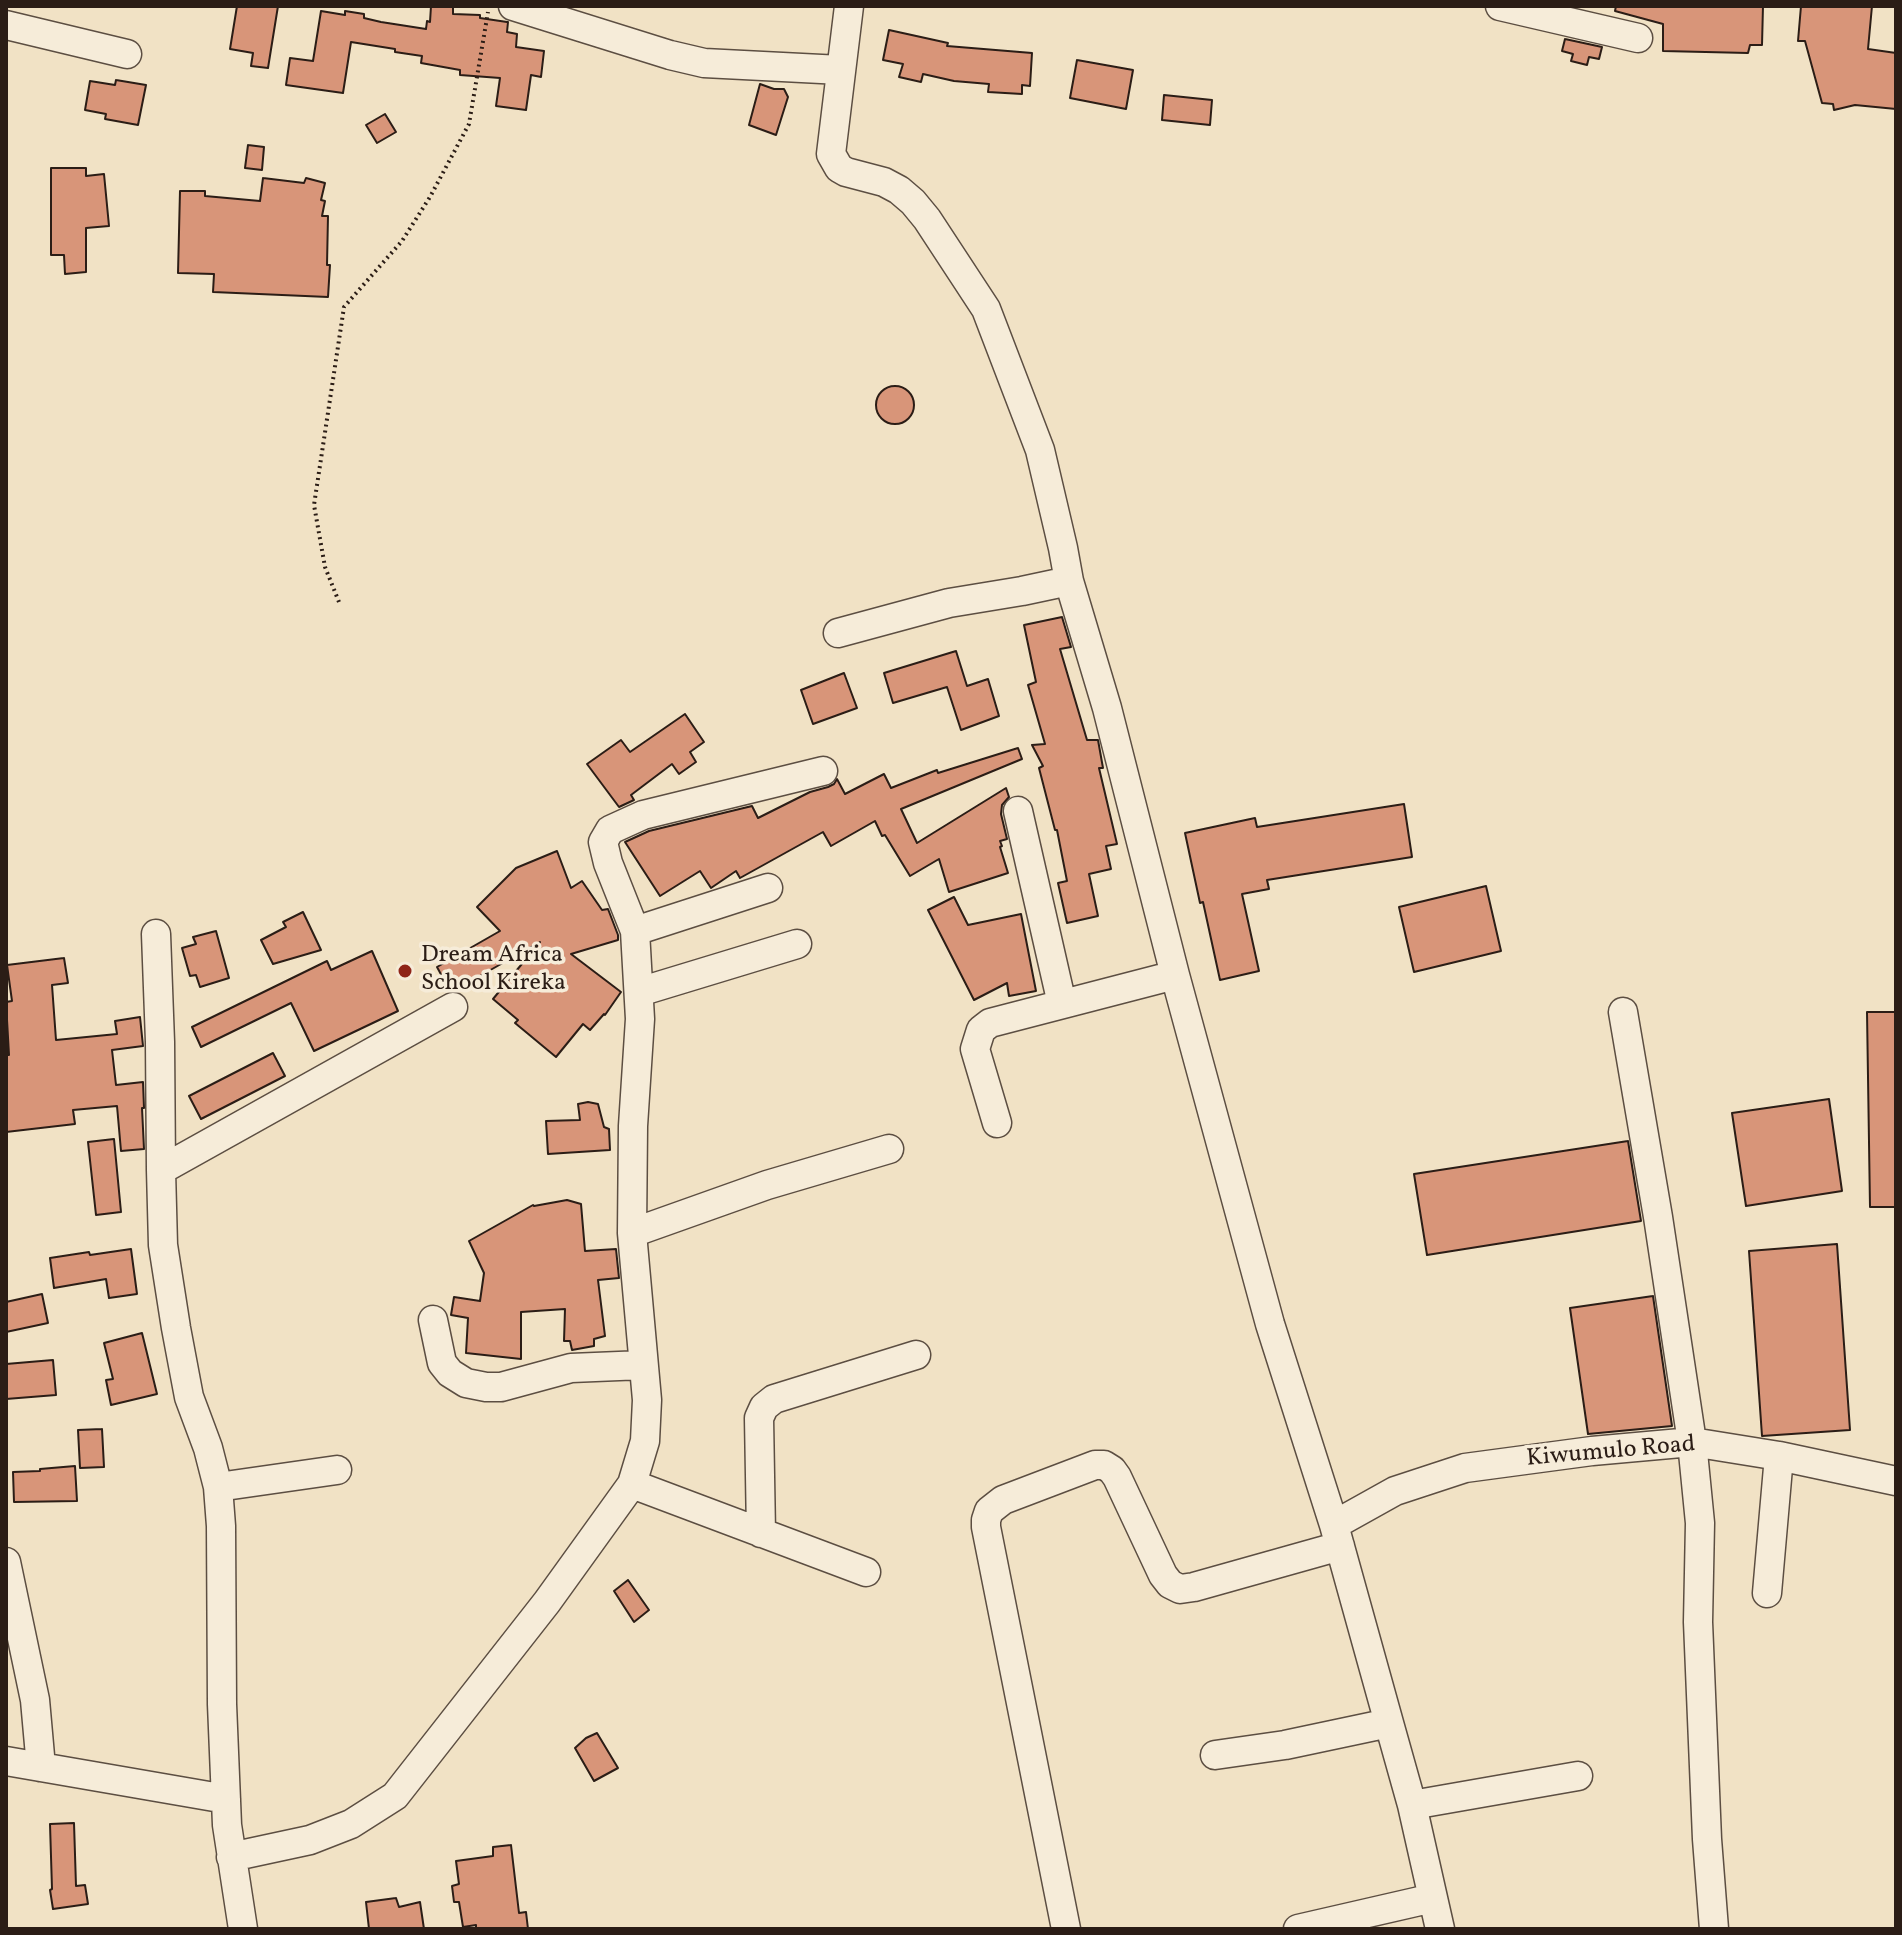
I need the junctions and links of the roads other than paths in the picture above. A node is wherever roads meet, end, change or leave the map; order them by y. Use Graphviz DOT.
graph roads {
  1 [pos="513,6"];
  2 [pos="849,6"];
  3 [pos="1500,6"];
  4 [pos="6,25"];
  5 [pos="1638,38"];
  6 [pos="127,54"];
  7 [pos="841,70"];
  8 [pos="1069,581"];
  9 [pos="838,633"];
  10 [pos="823,771"];
  11 [pos="1018,811"];
  12 [pos="768,888"];
  13 [pos="635,931"];
  14 [pos="156,934"];
  15 [pos="797,944"];
  16 [pos="1175,975"];
  17 [pos="639,992"];
  18 [pos="1062,1004"];
  19 [pos="453,1007"];
  20 [pos="1623,1012"];
  21 [pos="997,1123"];
  22 [pos="889,1149"];
  23 [pos="161,1170"];
  24 [pos="632,1233"];
  25 [pos="433,1320"];
  26 [pos="916,1355"];
  27 [pos="643,1365"];
  28 [pos="1692,1442"];
  29 [pos="1779,1456"];
  30 [pos="337,1470"];
  31 [pos="1896,1481"];
  32 [pos="632,1484"];
  33 [pos="218,1487"];
  34 [pos="761,1533"];
  35 [pos="1337,1536"];
  36 [pos="6,1562"];
  37 [pos="866,1572"];
  38 [pos="1767,1593"];
  39 [pos="1389,1723"];
  40 [pos="1215,1755"];
  41 [pos="6,1761"];
  42 [pos="41,1767"];
  43 [pos="1578,1776"];
  44 [pos="226,1799"];
  45 [pos="1412,1805"];
  46 [pos="231,1857"];
  47 [pos="1433,1898"];
  48 [pos="243,1929"];
  49 [pos="1066,1929"];
  50 [pos="1298,1929"];
  51 [pos="1440,1929"];
  52 [pos="1714,1929"];
  1 -- 7 [label="street"];
  2 -- 7 [label="street"];
  3 -- 5 [label="street"];
  4 -- 6 [label="street"];
  7 -- 8 [label="street"];
  8 -- 9 [label="street"];
  8 -- 16 [label="street"];
  10 -- 13 [label="street"];
  11 -- 18 [label="street"];
  12 -- 13 [label="street"];
  13 -- 17 [label="street"];
  14 -- 23 [label="street"];
  15 -- 17 [label="street"];
  16 -- 18 [label="street"];
  16 -- 35 [label="street"];
  17 -- 24 [label="street"];
  18 -- 21 [label="street"];
  19 -- 23 [label="street"];
  20 -- 28 [label="street"];
  22 -- 24 [label="street"];
  23 -- 33 [label="street"];
  24 -- 27 [label="street"];
  25 -- 27 [label="street"];
  26 -- 34 [label="street"];
  27 -- 32 [label="street"];
  28 -- 29 [label="street, Kiwumulo Road"];
  28 -- 35 [label="street, Kiwumulo Road"];
  28 -- 52 [label="street"];
  29 -- 31 [label="street, Kiwumulo Road"];
  29 -- 38 [label="street"];
  30 -- 33 [label="street"];
  32 -- 34 [label="street"];
  32 -- 46 [label="street"];
  33 -- 44 [label="street"];
  34 -- 37 [label="street"];
  35 -- 39 [label="street"];
  35 -- 49 [label="street, Kiwumulo Road"];
  36 -- 42 [label="street"];
  39 -- 40 [label="street"];
  39 -- 45 [label="street"];
  41 -- 42 [label="street"];
  42 -- 44 [label="street"];
  43 -- 45 [label="street"];
  44 -- 46 [label="street"];
  45 -- 47 [label="street"];
  46 -- 48 [label="street"];
  47 -- 50 [label="street"];
  47 -- 51 [label="street"];
}
